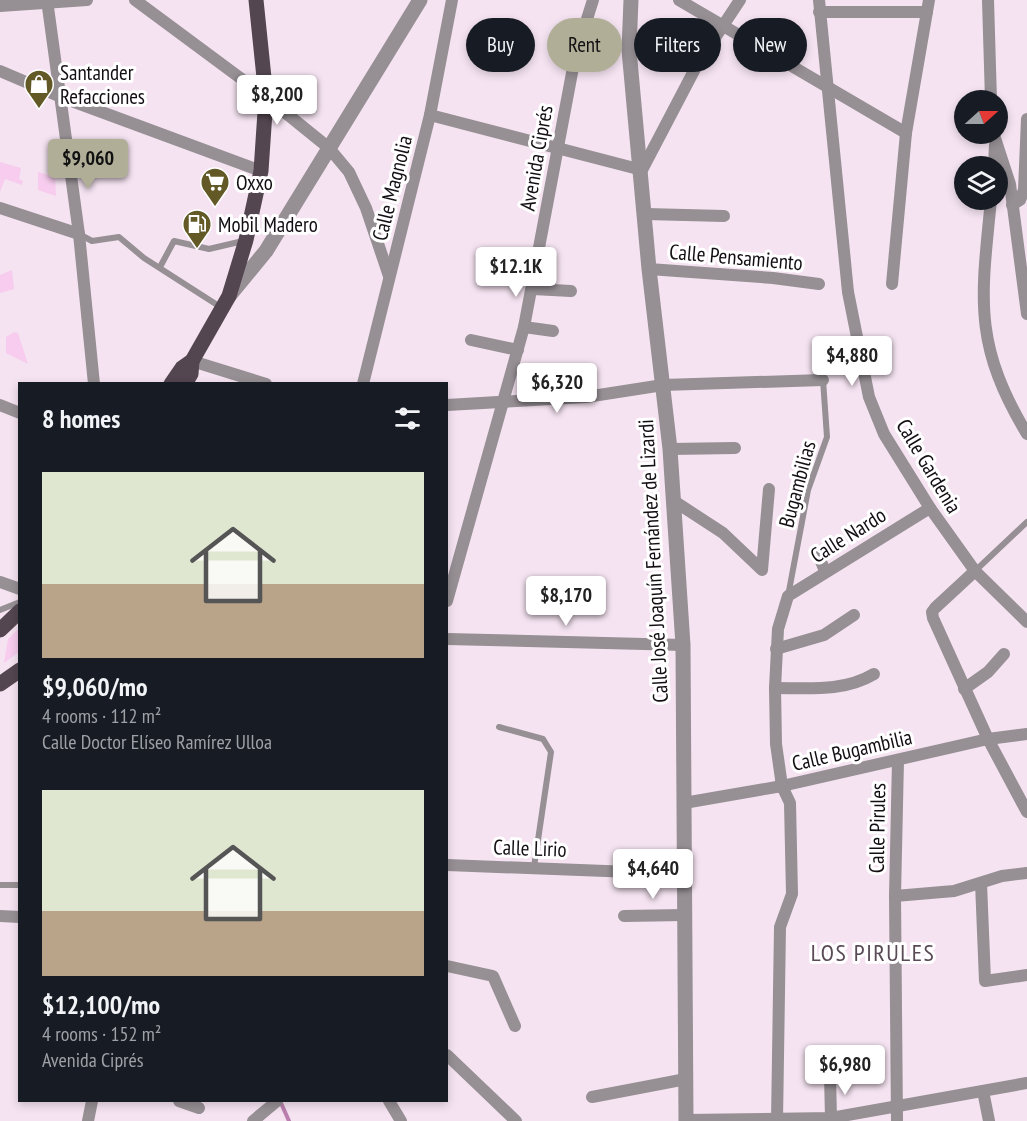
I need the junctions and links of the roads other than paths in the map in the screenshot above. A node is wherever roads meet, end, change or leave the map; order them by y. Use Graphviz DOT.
graph roads {
  1 [pos="87,0"];
  2 [pos="135,0"];
  3 [pos="256,0"];
  4 [pos="420,0"];
  5 [pos="452,0"];
  6 [pos="593,0"];
  7 [pos="631,0"];
  8 [pos="680,0"];
  9 [pos="740,0"];
  10 [pos="988,0"];
  11 [pos="47,2"];
  12 [pos="0,6"];
  13 [pos="819,6"];
  14 [pos="928,6"];
  15 [pos="722,25"];
  16 [pos="0,71"];
  17 [pos="830,88"];
  18 [pos="992,90"];
  19 [pos="61,97"];
  20 [pos="266,97"];
  21 [pos="430,115"];
  22 [pos="1027,119"];
  23 [pos="906,133"];
  24 [pos="998,144"];
  25 [pos="329,148"];
  26 [pos="557,148"];
  27 [pos="642,170"];
  28 [pos="261,171"];
  29 [pos="1012,205"];
  30 [pos="0,207"];
  31 [pos="990,210"];
  32 [pos="646,214"];
  33 [pos="724,216"];
  34 [pos="79,234"];
  35 [pos="246,240"];
  36 [pos="160,267"];
  37 [pos="649,269"];
  38 [pos="390,277"];
  39 [pos="819,284"];
  40 [pos="892,284"];
  41 [pos="533,289"];
  42 [pos="571,291"];
  43 [pos="226,302"];
  44 [pos="1027,314"];
  45 [pos="525,327"];
  46 [pos="553,331"];
  47 [pos="471,340"];
  48 [pos="518,350"];
  49 [pos="192,361"];
  50 [pos="823,380"];
  51 [pos="94,382"];
  52 [pos="172,382"];
  53 [pos="186,382"];
  54 [pos="260,382"];
  55 [pos="364,382"];
  56 [pos="663,385"];
  57 [pos="503,401"];
  58 [pos="0,405"];
  59 [pos="448,405"];
  60 [pos="18,412"];
  61 [pos="1027,434"];
  62 [pos="735,448"];
  63 [pos="670,449"];
  64 [pos="769,489"];
  65 [pos="674,501"];
  66 [pos="930,508"];
  67 [pos="1027,522"];
  68 [pos="817,552"];
  69 [pos="825,571"];
  70 [pos="975,571"];
  71 [pos="0,582"];
  72 [pos="18,588"];
  73 [pos="788,596"];
  74 [pos="448,598"];
  75 [pos="18,603"];
  76 [pos="0,610"];
  77 [pos="18,614"];
  78 [pos="854,615"];
  79 [pos="1027,622"];
  80 [pos="0,630"];
  81 [pos="448,639"];
  82 [pos="683,645"];
  83 [pos="776,649"];
  84 [pos="1004,654"];
  85 [pos="18,671"];
  86 [pos="874,674"];
  87 [pos="0,684"];
  88 [pos="775,688"];
  89 [pos="964,689"];
  90 [pos="499,728"];
  91 [pos="1027,734"];
  92 [pos="988,739"];
  93 [pos="898,760"];
  94 [pos="782,786"];
  95 [pos="684,803"];
  96 [pos="1027,812"];
  97 [pos="448,865"];
  98 [pos="534,867"];
  99 [pos="1027,873"];
  100 [pos="684,874"];
  101 [pos="981,884"];
  102 [pos="0,885"];
  103 [pos="18,885"];
  104 [pos="895,896"];
  105 [pos="684,915"];
  106 [pos="0,916"];
  107 [pos="18,916"];
  108 [pos="624,916"];
  109 [pos="448,966"];
  110 [pos="1027,975"];
  111 [pos="515,1026"];
  112 [pos="448,1056"];
  113 [pos="830,1075"];
  114 [pos="686,1079"];
  115 [pos="1027,1083"];
  116 [pos="983,1091"];
  117 [pos="592,1097"];
  118 [pos="92,1102"];
  119 [pos="181,1102"];
  120 [pos="390,1102"];
  121 [pos="276,1103"];
  122 [pos="896,1106"];
  123 [pos="199,1110"];
  124 [pos="831,1118"];
  125 [pos="686,1120"];
  126 [pos="777,1120"];
  127 [pos="88,1121"];
  128 [pos="253,1121"];
  129 [pos="401,1121"];
  130 [pos="516,1121"];
  131 [pos="897,1121"];
  132 [pos="989,1121"];
  1 -- 11 [label="street"];
  2 -- 20 [label="street"];
  3 -- 20 [label="main road"];
  4 -- 25 [label="street"];
  5 -- 21 [label="street, Calle Magnolia"];
  6 -- 26 [label="street, Avenida Ciprés"];
  7 -- 27 [label="street, Calle José Joaquín Fernández de Lizardi"];
  8 -- 15 [label="street"];
  9 -- 15 [label="street"];
  10 -- 18 [label="street"];
  11 -- 12 [label="street"];
  11 -- 19 [label="street"];
  13 -- 14 [label="street"];
  13 -- 17 [label="street, Calle Gardenia"];
  14 -- 23 [label="street"];
  15 -- 17 [label="street"];
  15 -- 27 [label="street"];
  16 -- 19 [label="street"];
  17 -- 23 [label="street"];
  17 -- 66 [label="street, Calle Gardenia"];
  19 -- 28 [label="street"];
  19 -- 34 [label="street"];
  20 -- 25 [label="street"];
  20 -- 28 [label="main road"];
  21 -- 26 [label="street"];
  21 -- 38 [label="street, Calle Magnolia"];
  22 -- 29 [label="street"];
  23 -- 40 [label="street"];
  24 -- 29 [label="street"];
  25 -- 38 [label="street"];
  25 -- 43 [label="street"];
  26 -- 27 [label="street"];
  26 -- 41 [label="street, Avenida Ciprés"];
  27 -- 32 [label="street, Calle José Joaquín Fernández de Lizardi"];
  28 -- 35 [label="main road"];
  29 -- 44 [label="street"];
  30 -- 34 [label="street"];
  31 -- 61 [label="street"];
  32 -- 33 [label="street"];
  32 -- 37 [label="street, Calle José Joaquín Fernández de Lizardi"];
  34 -- 36 [label="lane"];
  34 -- 51 [label="street"];
  35 -- 36 [label="lane"];
  35 -- 43 [label="main road"];
  36 -- 43 [label="lane"];
  37 -- 39 [label="street, Calle Pensamiento"];
  37 -- 56 [label="street, Calle José Joaquín Fernández de Lizardi"];
  38 -- 55 [label="street, Calle Magnolia"];
  41 -- 42 [label="street"];
  41 -- 45 [label="street, Avenida Ciprés"];
  43 -- 49 [label="main road"];
  45 -- 46 [label="street"];
  45 -- 48 [label="street, Avenida Ciprés"];
  47 -- 48 [label="street"];
  48 -- 57 [label="street, Avenida Ciprés"];
  49 -- 52 [label="main road"];
  49 -- 53 [label="main road"];
  49 -- 54 [label="street"];
  50 -- 56 [label="street"];
  50 -- 73 [label="lane, Bugambilias"];
  56 -- 57 [label="street"];
  56 -- 63 [label="street, Calle José Joaquín Fernández de Lizardi"];
  57 -- 59 [label="street"];
  57 -- 74 [label="street, Avenida Ciprés"];
  58 -- 60 [label="street"];
  62 -- 63 [label="street"];
  63 -- 65 [label="street, Calle José Joaquín Fernández de Lizardi"];
  64 -- 65 [label="street"];
  65 -- 82 [label="street, Calle José Joaquín Fernández de Lizardi"];
  66 -- 69 [label="street, Calle Nardo"];
  66 -- 70 [label="street, Calle Gardenia"];
  67 -- 70 [label="lane"];
  68 -- 69 [label="street"];
  69 -- 73 [label="street, Calle Nardo"];
  70 -- 79 [label="street, Calle Gardenia"];
  70 -- 89 [label="street"];
  71 -- 72 [label="street"];
  73 -- 83 [label="street"];
  75 -- 76 [label="lane"];
  77 -- 80 [label="main road"];
  78 -- 83 [label="street"];
  81 -- 82 [label="street"];
  82 -- 95 [label="street, Calle José Joaquín Fernández de Lizardi"];
  83 -- 88 [label="street"];
  84 -- 89 [label="street"];
  85 -- 87 [label="main road"];
  86 -- 88 [label="street"];
  88 -- 94 [label="street"];
  89 -- 92 [label="street"];
  90 -- 98 [label="lane"];
  91 -- 92 [label="street, Calle Bugambilia"];
  92 -- 93 [label="street, Calle Bugambilia"];
  92 -- 96 [label="street"];
  93 -- 94 [label="street, Calle Bugambilia"];
  93 -- 104 [label="street, Calle Pirules"];
  94 -- 95 [label="street, Calle Bugambilia"];
  94 -- 126 [label="street"];
  95 -- 100 [label="street, Calle José Joaquín Fernández de Lizardi"];
  97 -- 98 [label="street, Calle Lirio"];
  98 -- 100 [label="street, Calle Lirio"];
  99 -- 101 [label="street, Calle Pirules"];
  100 -- 105 [label="street, Calle José Joaquín Fernández de Lizardi"];
  101 -- 104 [label="street, Calle Pirules"];
  101 -- 110 [label="street"];
  102 -- 103 [label="lane"];
  104 -- 122 [label="street, Calle Pirules"];
  105 -- 108 [label="street"];
  105 -- 114 [label="street, Calle José Joaquín Fernández de Lizardi"];
  106 -- 107 [label="street"];
  109 -- 111 [label="street"];
  112 -- 130 [label="street"];
  113 -- 124 [label="street"];
  114 -- 117 [label="street"];
  114 -- 125 [label="street, Calle José Joaquín Fernández de Lizardi"];
  115 -- 116 [label="street"];
  116 -- 122 [label="street"];
  116 -- 132 [label="street"];
  118 -- 127 [label="street"];
  119 -- 123 [label="street"];
  120 -- 129 [label="street"];
  121 -- 128 [label="street"];
  122 -- 124 [label="street"];
  122 -- 131 [label="street, Calle Pirules"];
  124 -- 126 [label="street"];
  125 -- 126 [label="street"];
}
